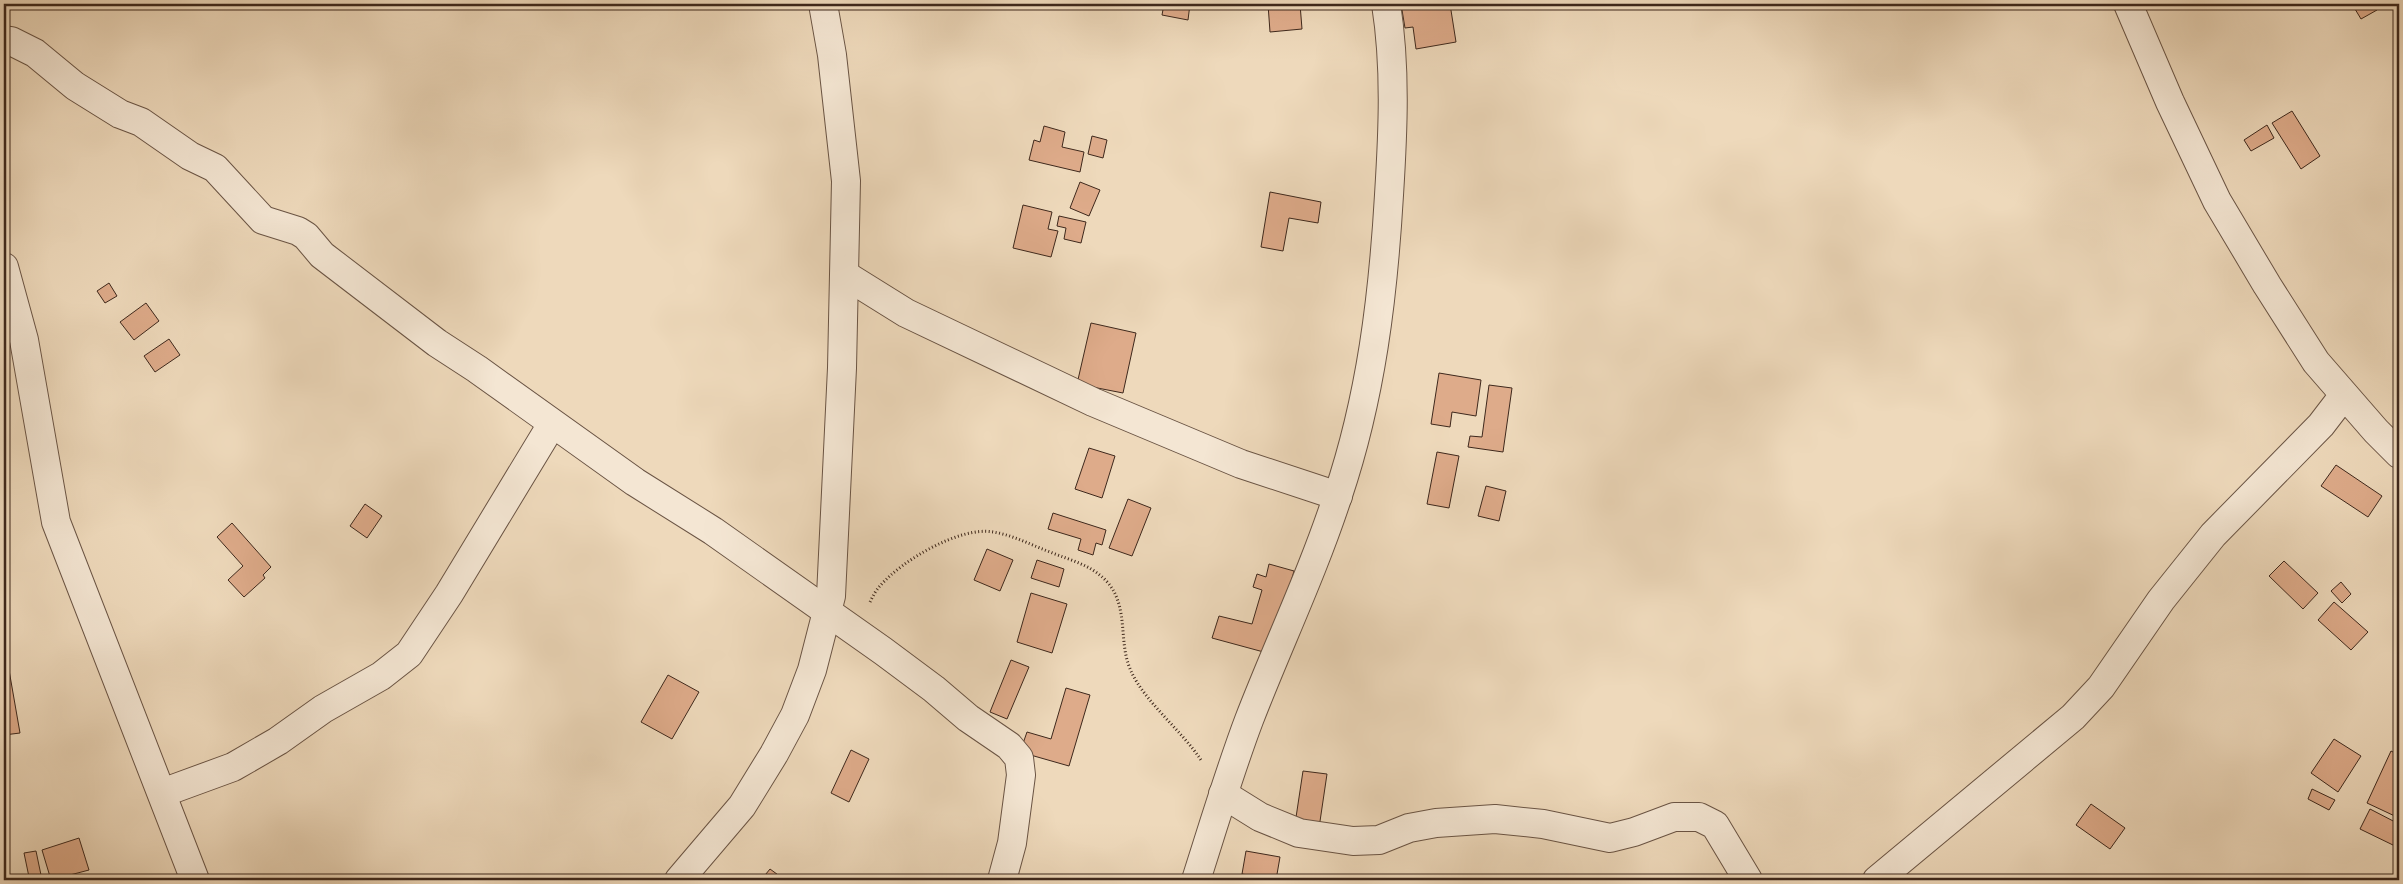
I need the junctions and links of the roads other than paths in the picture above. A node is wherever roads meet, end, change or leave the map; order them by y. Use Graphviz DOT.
graph roads {
  1 [pos="823,4"];
  2 [pos="1386,4"];
  3 [pos="2128,4"];
  4 [pos="4,40"];
  5 [pos="4,267"];
  6 [pos="845,275"];
  7 [pos="2344,394"];
  8 [pos="552,424"];
  9 [pos="2399,454"];
  10 [pos="1338,496"];
  11 [pos="828,612"];
  12 [pos="1224,792"];
  13 [pos="162,793"];
  14 [pos="195,880"];
  15 [pos="679,880"];
  16 [pos="1002,880"];
  17 [pos="1196,880"];
  18 [pos="1748,880"];
  19 [pos="1877,880"];
  1 -- 6 [label="street"];
  2 -- 10 [label="street"];
  3 -- 7 [label="street"];
  4 -- 8 [label="street"];
  5 -- 13 [label="street"];
  6 -- 10 [label="street"];
  6 -- 11 [label="street"];
  7 -- 9 [label="street"];
  7 -- 19 [label="street"];
  8 -- 11 [label="street"];
  8 -- 13 [label="street"];
  10 -- 12 [label="street"];
  11 -- 15 [label="street"];
  11 -- 16 [label="street"];
  12 -- 17 [label="street"];
  12 -- 18 [label="street"];
  13 -- 14 [label="street"];
}
